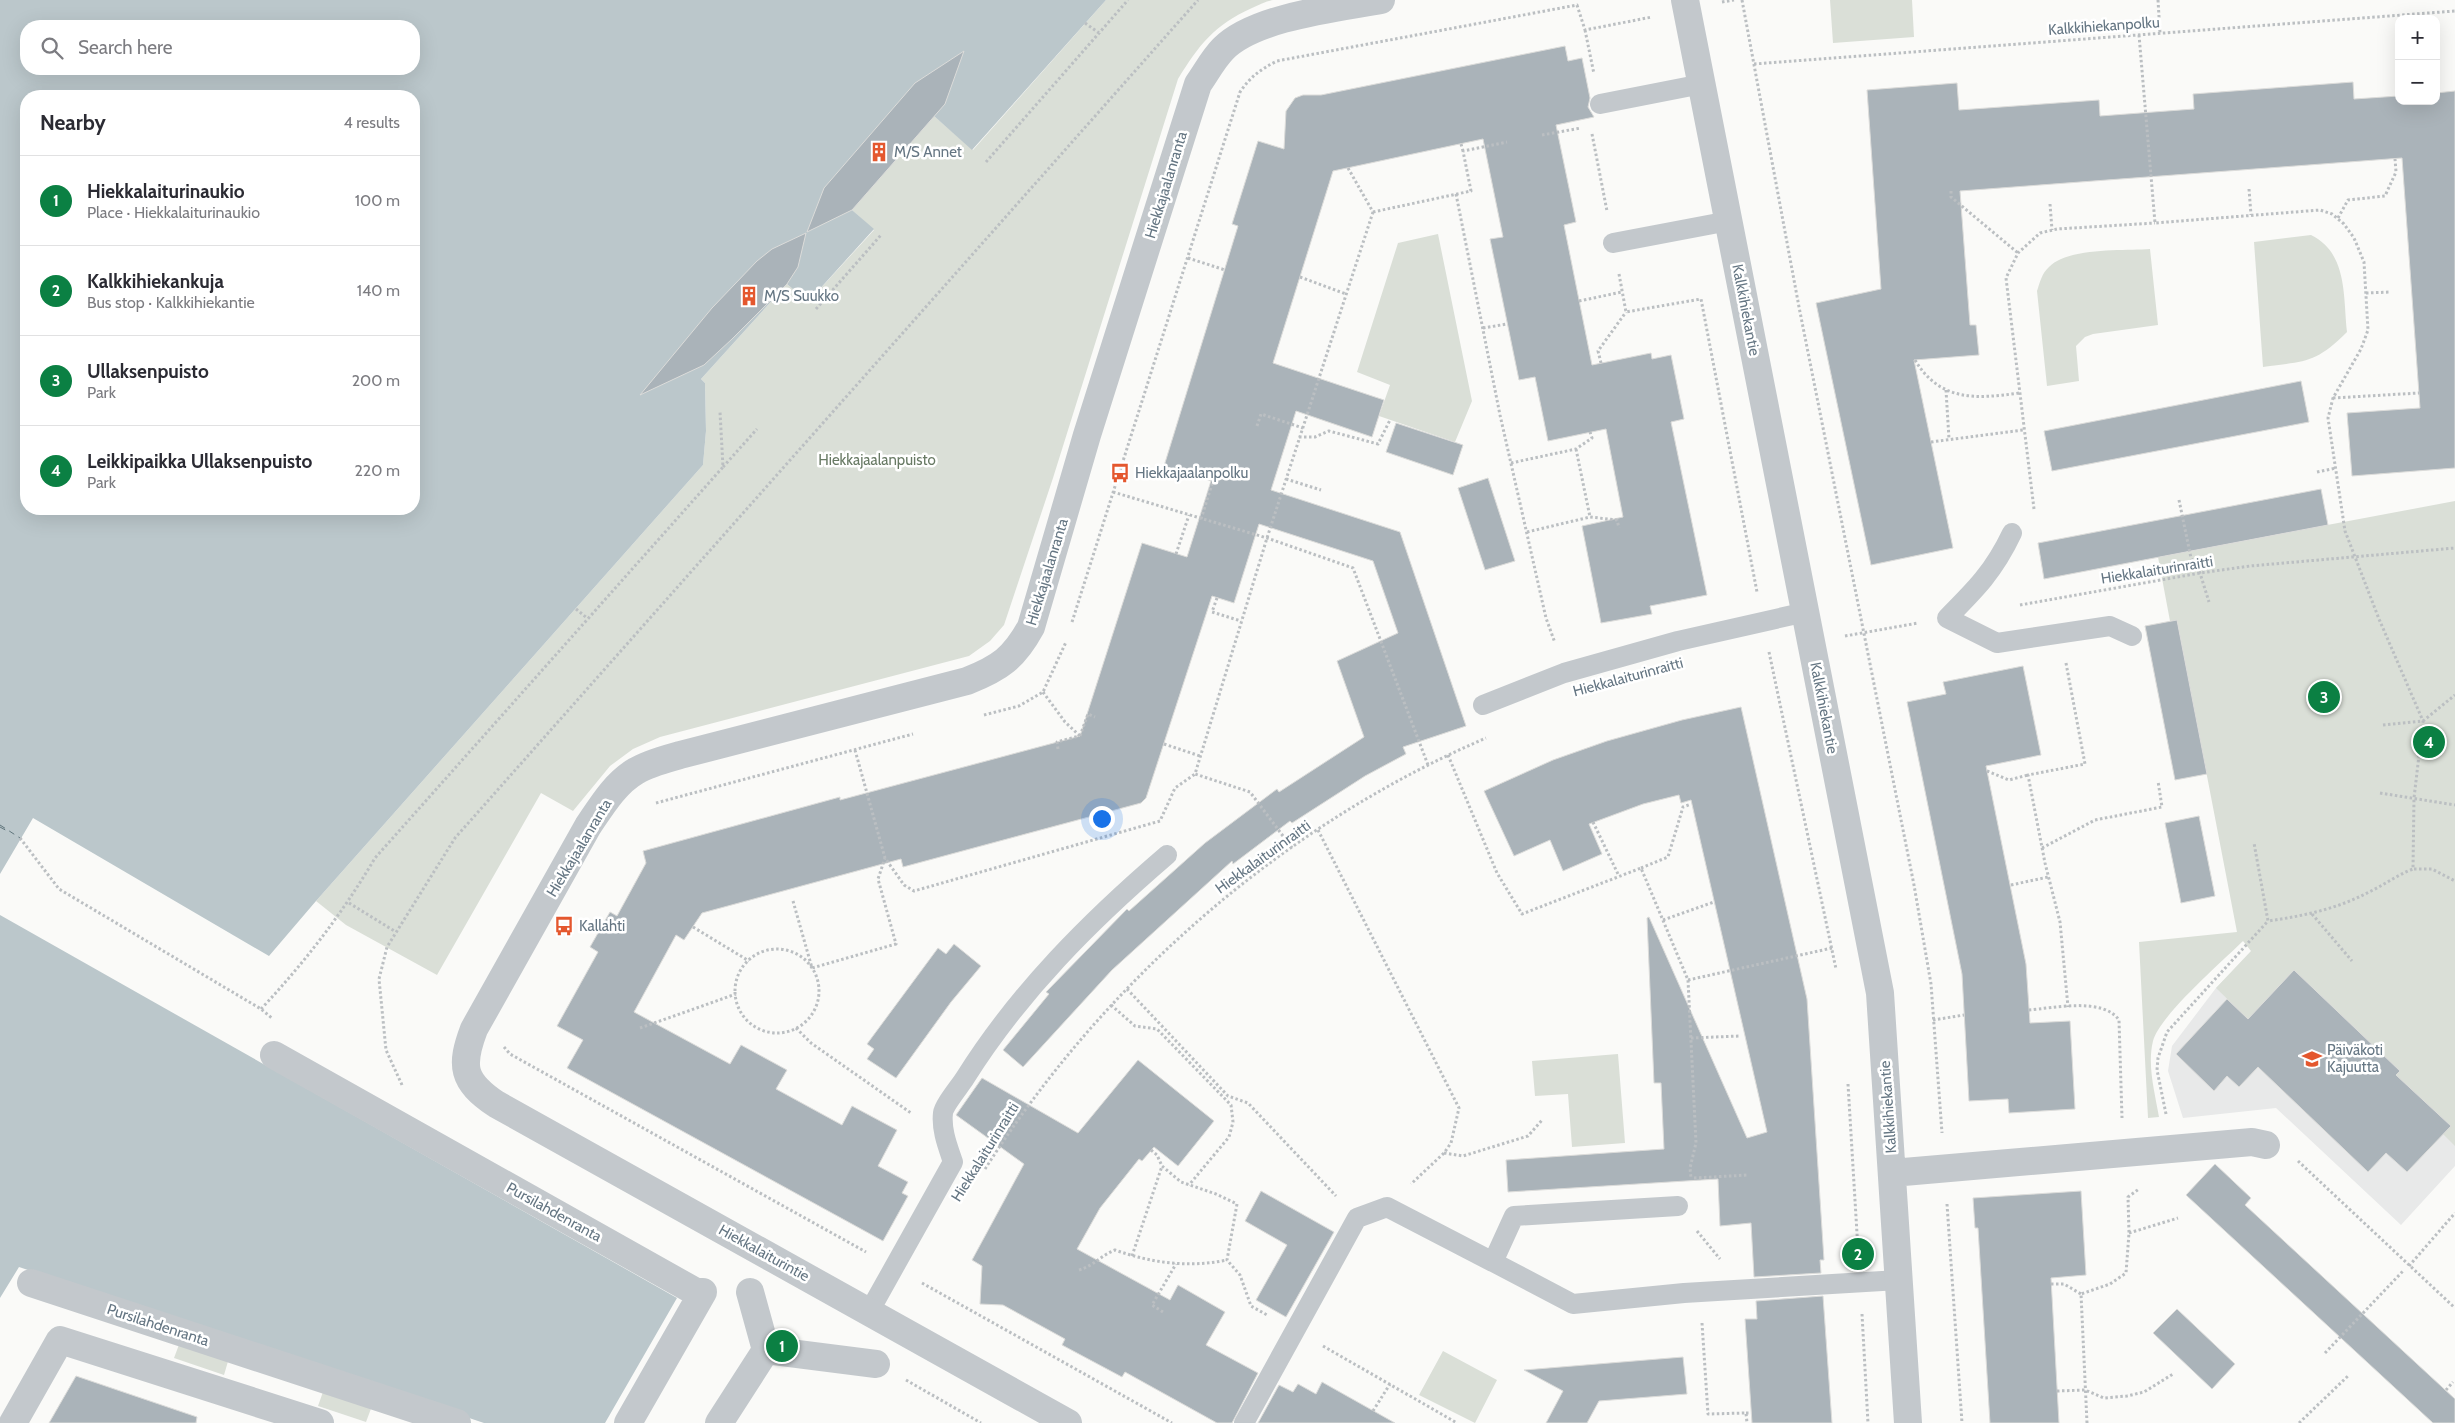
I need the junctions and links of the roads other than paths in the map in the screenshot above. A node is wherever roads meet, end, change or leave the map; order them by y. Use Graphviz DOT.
graph roads {
  1 [pos="1381,0"];
  2 [pos="1684,0"];
  3 [pos="1702,84"];
  4 [pos="1600,104"];
  5 [pos="1729,220"];
  6 [pos="1613,243"];
  7 [pos="2012,533"];
  8 [pos="1806,612"];
  9 [pos="2132,636"];
  10 [pos="1483,705"];
  11 [pos="1167,855"];
  12 [pos="274,1055"];
  13 [pos="466,1074"];
  14 [pos="2266,1145"];
  15 [pos="1892,1173"];
  16 [pos="1678,1206"];
  17 [pos="1493,1262"];
  18 [pos="1899,1280"];
  19 [pos="31,1283"];
  20 [pos="750,1292"];
  21 [pos="869,1312"];
  22 [pos="766,1350"];
  23 [pos="888,1370"];
  24 [pos="13,1423"];
  25 [pos="320,1423"];
  26 [pos="457,1423"];
  27 [pos="628,1423"];
  28 [pos="719,1423"];
  29 [pos="1068,1423"];
  30 [pos="1244,1423"];
  31 [pos="1908,1423"];
  1 -- 13 [label="street, Hiekkajaalanranta"];
  2 -- 3 [label="street, Kalkkihiekantie"];
  3 -- 4 [label="lane"];
  3 -- 5 [label="street, Kalkkihiekantie"];
  5 -- 6 [label="lane"];
  5 -- 8 [label="street, Kalkkihiekantie"];
  7 -- 9 [label="lane"];
  8 -- 10 [label="lane"];
  8 -- 15 [label="street, Kalkkihiekantie"];
  11 -- 21 [label="lane"];
  12 -- 27 [label="street, Pursilahdenranta"];
  13 -- 21 [label="street, Hiekkalaiturintie"];
  14 -- 15 [label="street"];
  15 -- 18 [label="street, Kalkkihiekantie"];
  16 -- 17 [label="lane"];
  17 -- 18 [label="lane"];
  17 -- 30 [label="lane"];
  18 -- 31 [label="street, Kalkkihiekantie"];
  19 -- 26 [label="street, Pursilahdenranta"];
  20 -- 22 [label="street"];
  21 -- 29 [label="street, Hiekkalaiturintie"];
  22 -- 23 [label="street"];
  22 -- 28 [label="street"];
  24 -- 25 [label="street"];
}
